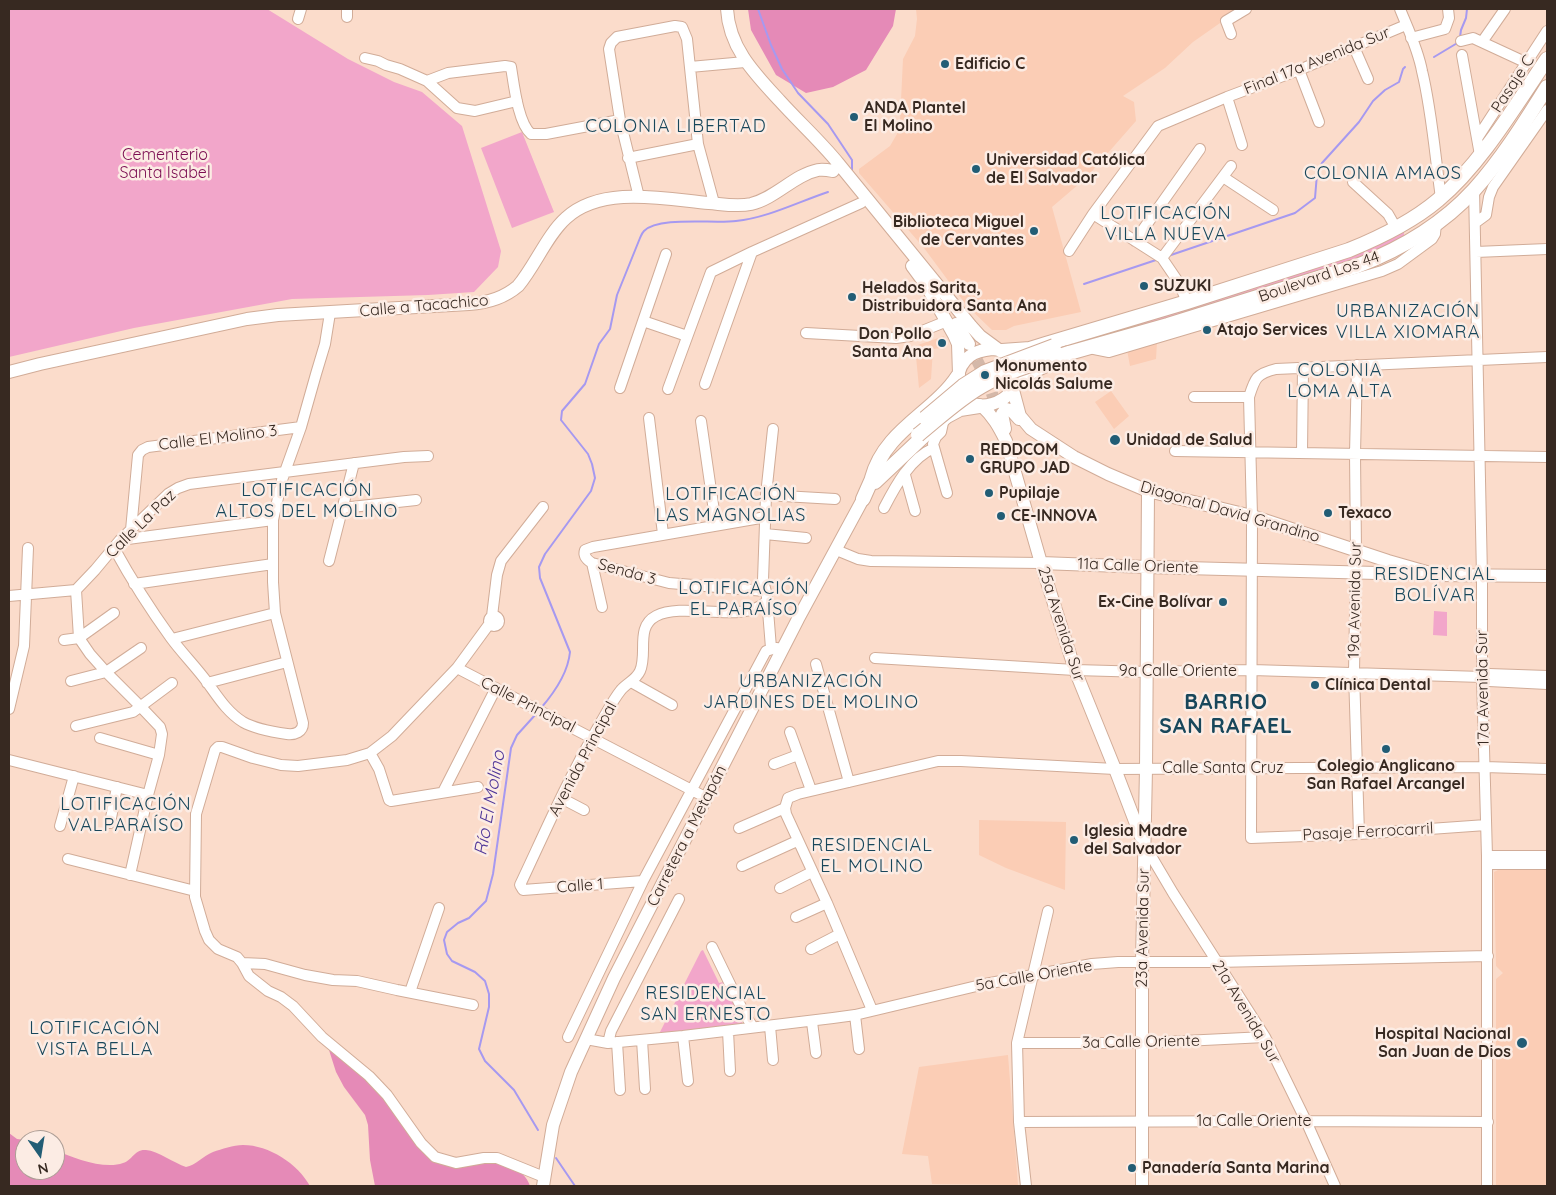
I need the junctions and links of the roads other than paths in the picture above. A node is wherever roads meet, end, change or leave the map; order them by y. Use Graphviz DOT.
graph roads {
  1 [pos="302,9"];
  2 [pos="727,9"];
  3 [pos="1246,9"];
  4 [pos="1400,9"];
  5 [pos="1505,9"];
  6 [pos="1449,10"];
  7 [pos="298,20"];
  8 [pos="1406,25"];
  9 [pos="1547,31"];
  10 [pos="1231,34"];
  11 [pos="1411,38"];
  12 [pos="1461,40"];
  13 [pos="1482,42"];
  14 [pos="1354,47"];
  15 [pos="1462,55"];
  16 [pos="365,58"];
  17 [pos="1547,59"];
  18 [pos="745,62"];
  19 [pos="1527,63"];
  20 [pos="690,67"];
  21 [pos="1298,70"];
  22 [pos="1368,79"];
  23 [pos="427,81"];
  24 [pos="1547,87"];
  25 [pos="1227,97"];
  26 [pos="517,101"];
  27 [pos="1547,110"];
  28 [pos="620,120"];
  29 [pos="1318,122"];
  30 [pos="1478,137"];
  31 [pos="698,144"];
  32 [pos="1242,145"];
  33 [pos="1200,149"];
  34 [pos="1480,155"];
  35 [pos="628,158"];
  36 [pos="833,165"];
  37 [pos="1231,166"];
  38 [pos="1223,177"];
  39 [pos="1353,182"];
  40 [pos="1474,189"];
  41 [pos="638,197"];
  42 [pos="1439,200"];
  43 [pos="714,203"];
  44 [pos="861,203"];
  45 [pos="1273,210"];
  46 [pos="1093,214"];
  47 [pos="1476,223"];
  48 [pos="1436,224"];
  49 [pos="1396,228"];
  50 [pos="1421,234"];
  51 [pos="1135,241"];
  52 [pos="1547,250"];
  53 [pos="1068,251"];
  54 [pos="752,252"];
  55 [pos="1476,252"];
  56 [pos="666,254"];
  57 [pos="1162,258"];
  58 [pos="1374,260"];
  59 [pos="926,285"];
  60 [pos="1187,302"];
  61 [pos="330,313"];
  62 [pos="643,321"];
  63 [pos="947,322"];
  64 [pos="1123,322"];
  65 [pos="806,333"];
  66 [pos="687,336"];
  67 [pos="1112,342"];
  68 [pos="970,344"];
  69 [pos="1094,349"];
  70 [pos="1001,350"];
  71 [pos="1547,357"];
  72 [pos="1478,360"];
  73 [pos="1357,365"];
  74 [pos="1303,368"];
  75 [pos="9,372"];
  76 [pos="958,375"];
  77 [pos="705,384"];
  78 [pos="1015,386"];
  79 [pos="620,388"];
  80 [pos="668,389"];
  81 [pos="1194,397"];
  82 [pos="1249,397"];
  83 [pos="980,406"];
  84 [pos="999,416"];
  85 [pos="649,418"];
  86 [pos="944,418"];
  87 [pos="701,421"];
  88 [pos="301,427"];
  89 [pos="773,429"];
  90 [pos="918,429"];
  91 [pos="1031,429"];
  92 [pos="1007,444"];
  93 [pos="934,448"];
  94 [pos="1175,451"];
  95 [pos="1250,452"];
  96 [pos="1302,452"];
  97 [pos="1355,454"];
  98 [pos="428,456"];
  99 [pos="1480,457"];
  100 [pos="1547,457"];
  101 [pos="354,463"];
  102 [pos="285,473"];
  103 [pos="905,475"];
  104 [pos="1148,491"];
  105 [pos="947,493"];
  106 [pos="766,495"];
  107 [pos="863,499"];
  108 [pos="416,500"];
  109 [pos="835,500"];
  110 [pos="543,507"];
  111 [pos="342,508"];
  112 [pos="884,508"];
  113 [pos="915,511"];
  114 [pos="1252,516"];
  115 [pos="766,517"];
  116 [pos="273,520"];
  117 [pos="716,525"];
  118 [pos="131,530"];
  119 [pos="663,534"];
  120 [pos="765,534"];
  121 [pos="806,538"];
  122 [pos="117,544"];
  123 [pos="28,548"];
  124 [pos="1356,550"];
  125 [pos="838,552"];
  126 [pos="329,561"];
  127 [pos="592,563"];
  128 [pos="1041,563"];
  129 [pos="273,564"];
  130 [pos="1147,567"];
  131 [pos="1252,569"];
  132 [pos="1356,573"];
  133 [pos="1437,575"];
  134 [pos="1482,576"];
  135 [pos="1547,576"];
  136 [pos="134,584"];
  137 [pos="76,590"];
  138 [pos="27,594"];
  139 [pos="9,596"];
  140 [pos="766,597"];
  141 [pos="602,607"];
  142 [pos="114,613"];
  143 [pos="275,613"];
  144 [pos="79,638"];
  145 [pos="172,639"];
  146 [pos="64,640"];
  147 [pos="140,648"];
  148 [pos="777,649"];
  149 [pos="875,658"];
  150 [pos="287,662"];
  151 [pos="816,664"];
  152 [pos="457,668"];
  153 [pos="1075,670"];
  154 [pos="1252,670"];
  155 [pos="106,672"];
  156 [pos="1147,672"];
  157 [pos="1354,673"];
  158 [pos="1547,676"];
  159 [pos="1482,677"];
  160 [pos="71,681"];
  161 [pos="207,682"];
  162 [pos="631,682"];
  163 [pos="172,683"];
  164 [pos="1547,684"];
  165 [pos="496,688"];
  166 [pos="672,705"];
  167 [pos="140,706"];
  168 [pos="9,709"];
  169 [pos="76,726"];
  170 [pos="790,732"];
  171 [pos="100,738"];
  172 [pos="592,738"];
  173 [pos="370,753"];
  174 [pos="159,755"];
  175 [pos="798,755"];
  176 [pos="9,760"];
  177 [pos="774,764"];
  178 [pos="1484,767"];
  179 [pos="1252,768"];
  180 [pos="1357,768"];
  181 [pos="1115,769"];
  182 [pos="1146,769"];
  183 [pos="1547,770"];
  184 [pos="74,776"];
  185 [pos="849,782"];
  186 [pos="117,787"];
  187 [pos="478,787"];
  188 [pos="692,790"];
  189 [pos="812,790"];
  190 [pos="443,792"];
  191 [pos="148,795"];
  192 [pos="561,798"];
  193 [pos="707,798"];
  194 [pos="786,803"];
  195 [pos="584,810"];
  196 [pos="110,823"];
  197 [pos="1486,825"];
  198 [pos="60,826"];
  199 [pos="739,828"];
  200 [pos="1359,834"];
  201 [pos="797,841"];
  202 [pos="1144,844"];
  203 [pos="1547,856"];
  204 [pos="68,859"];
  205 [pos="1487,860"];
  206 [pos="1547,864"];
  207 [pos="742,866"];
  208 [pos="812,872"];
  209 [pos="130,875"];
  210 [pos="643,881"];
  211 [pos="520,885"];
  212 [pos="780,888"];
  213 [pos="195,891"];
  214 [pos="679,899"];
  215 [pos="826,903"];
  216 [pos="440,908"];
  217 [pos="630,910"];
  218 [pos="1048,911"];
  219 [pos="647,914"];
  220 [pos="796,917"];
  221 [pos="840,934"];
  222 [pos="712,947"];
  223 [pos="811,949"];
  224 [pos="1488,956"];
  225 [pos="1142,962"];
  226 [pos="1216,962"];
  227 [pos="242,963"];
  228 [pos="1034,974"];
  229 [pos="410,992"];
  230 [pos="473,1005"];
  231 [pos="872,1010"];
  232 [pos="856,1015"];
  233 [pos="812,1022"];
  234 [pos="770,1026"];
  235 [pos="753,1027"];
  236 [pos="728,1031"];
  237 [pos="683,1036"];
  238 [pos="568,1037"];
  239 [pos="1265,1037"];
  240 [pos="586,1040"];
  241 [pos="642,1040"];
  242 [pos="612,1042"];
  243 [pos="1142,1043"];
  244 [pos="1017,1044"];
  245 [pos="859,1049"];
  246 [pos="816,1053"];
  247 [pos="773,1060"];
  248 [pos="730,1071"];
  249 [pos="688,1080"];
  250 [pos="645,1089"];
  251 [pos="620,1090"];
  252 [pos="1142,1121"];
  253 [pos="1306,1121"];
  254 [pos="1020,1122"];
  255 [pos="1488,1122"];
  256 [pos="543,1182"];
  257 [pos="1026,1186"];
  258 [pos="1142,1186"];
  259 [pos="1335,1186"];
  260 [pos="1487,1186"];
  1 -- 7 [label="street"];
  2 -- 18 [label="main road"];
  3 -- 10 [label="street"];
  4 -- 8 [label="street"];
  5 -- 13 [label="street"];
  6 -- 11 [label="street, Final 17a Avenida Sur"];
  8 -- 11 [label="street"];
  8 -- 14 [label="street, Final 17a Avenida Sur"];
  9 -- 19 [label="street, Pasaje C"];
  11 -- 42 [label="street"];
  12 -- 13 [label="street"];
  13 -- 19 [label="street"];
  14 -- 21 [label="street, Final 17a Avenida Sur"];
  14 -- 22 [label="street"];
  15 -- 30 [label="street"];
  16 -- 23 [label="street"];
  17 -- 34 [label="highway, Boulevard Los 44"];
  18 -- 20 [label="street"];
  18 -- 36 [label="main road"];
  19 -- 30 [label="street, Pasaje C"];
  20 -- 28 [label="street"];
  20 -- 31 [label="street"];
  21 -- 25 [label="street, Final 17a Avenida Sur"];
  21 -- 29 [label="street"];
  23 -- 26 [label="street"];
  23 -- 26 [label="street"];
  24 -- 40 [label="highway, Boulevard Los 44"];
  25 -- 32 [label="street"];
  25 -- 46 [label="street, Final 17a Avenida Sur"];
  26 -- 28 [label="street"];
  27 -- 47 [label="street"];
  28 -- 35 [label="street"];
  30 -- 34 [label="street"];
  31 -- 35 [label="street"];
  31 -- 43 [label="street"];
  33 -- 51 [label="street"];
  34 -- 42 [label="highway, Boulevard Los 44"];
  35 -- 41 [label="street"];
  36 -- 43 [label="main road, Calle a Tacachico"];
  36 -- 44 [label="main road"];
  36 -- 70 [label="main road"];
  37 -- 38 [label="street"];
  38 -- 45 [label="street"];
  38 -- 57 [label="street"];
  39 -- 49 [label="street"];
  40 -- 47 [label="street, 17a Avenida Sur"];
  40 -- 48 [label="highway, Boulevard Los 44"];
  41 -- 43 [label="main road, Calle a Tacachico"];
  41 -- 61 [label="main road, Calle a Tacachico"];
  42 -- 49 [label="highway, Boulevard Los 44"];
  42 -- 50 [label="highway"];
  44 -- 54 [label="street"];
  44 -- 59 [label="main road"];
  46 -- 51 [label="street"];
  46 -- 53 [label="street, Final 17a Avenida Sur"];
  47 -- 55 [label="street, 17a Avenida Sur"];
  48 -- 50 [label="highway, Boulevard Los 44"];
  48 -- 69 [label="street"];
  49 -- 58 [label="highway"];
  49 -- 60 [label="highway, Boulevard Los 44"];
  50 -- 58 [label="highway, Boulevard Los 44"];
  51 -- 57 [label="street"];
  52 -- 55 [label="street"];
  54 -- 66 [label="street"];
  54 -- 77 [label="street"];
  55 -- 72 [label="street, 17a Avenida Sur"];
  56 -- 62 [label="street"];
  57 -- 60 [label="street"];
  58 -- 67 [label="highway, Boulevard Los 44"];
  59 -- 63 [label="main road"];
  59 -- 68 [label="main road"];
  60 -- 64 [label="highway, Boulevard Los 44"];
  61 -- 75 [label="main road, Calle a Tacachico"];
  61 -- 88 [label="street"];
  62 -- 66 [label="street"];
  62 -- 79 [label="street"];
  63 -- 65 [label="street"];
  63 -- 76 [label="main road"];
  64 -- 70 [label="highway"];
  64 -- 90 [label="highway, bridge"];
  66 -- 80 [label="street"];
  67 -- 69 [label="highway"];
  67 -- 90 [label="highway, bridge"];
  69 -- 78 [label="highway"];
  70 -- 76 [label="main road"];
  70 -- 78 [label="main road"];
  71 -- 72 [label="street"];
  72 -- 73 [label="street"];
  72 -- 99 [label="street, 17a Avenida Sur"];
  73 -- 74 [label="street"];
  73 -- 97 [label="street, 19a Avenida Sur"];
  74 -- 82 [label="street"];
  74 -- 96 [label="street"];
  76 -- 83 [label="main road"];
  76 -- 90 [label="highway"];
  78 -- 83 [label="main road"];
  78 -- 91 [label="main road, Diagonal David Grandino"];
  81 -- 82 [label="street"];
  82 -- 95 [label="street"];
  83 -- 86 [label="highway"];
  83 -- 92 [label="main road, 25a Avenida Sur"];
  84 -- 92 [label="main road"];
  85 -- 119 [label="street"];
  86 -- 90 [label="highway"];
  86 -- 93 [label="street"];
  87 -- 117 [label="street"];
  88 -- 102 [label="street"];
  88 -- 118 [label="street, Calle El Molino 3"];
  89 -- 106 [label="street"];
  90 -- 107 [label="highway"];
  91 -- 92 [label="main road"];
  91 -- 104 [label="main road, Diagonal David Grandino"];
  92 -- 128 [label="main road, 25a Avenida Sur"];
  93 -- 103 [label="street"];
  93 -- 105 [label="street"];
  94 -- 95 [label="street"];
  95 -- 96 [label="street"];
  95 -- 114 [label="street"];
  96 -- 97 [label="street"];
  97 -- 99 [label="street"];
  97 -- 124 [label="street, 19a Avenida Sur"];
  98 -- 101 [label="street, Calle La Paz"];
  99 -- 100 [label="street"];
  99 -- 134 [label="street, 17a Avenida Sur"];
  101 -- 102 [label="street, Calle La Paz"];
  101 -- 111 [label="street"];
  102 -- 116 [label="street"];
  102 -- 118 [label="street, Calle La Paz"];
  103 -- 112 [label="street"];
  103 -- 113 [label="street"];
  104 -- 114 [label="main road, Diagonal David Grandino"];
  104 -- 130 [label="main road, 23a Avenida Sur"];
  106 -- 109 [label="street"];
  106 -- 115 [label="street"];
  107 -- 125 [label="main road, Carretera a Metapán"];
  108 -- 111 [label="street"];
  110 -- 152 [label="street"];
  111 -- 126 [label="street"];
  114 -- 124 [label="main road, Diagonal David Grandino"];
  114 -- 131 [label="street"];
  115 -- 117 [label="street"];
  115 -- 120 [label="street"];
  116 -- 122 [label="street"];
  116 -- 129 [label="street"];
  117 -- 119 [label="street"];
  118 -- 122 [label="street, Calle La Paz"];
  119 -- 127 [label="street, Senda 3"];
  120 -- 121 [label="street"];
  120 -- 140 [label="street"];
  122 -- 136 [label="street"];
  122 -- 137 [label="street, Calle La Paz"];
  123 -- 138 [label="street"];
  124 -- 132 [label="street, 19a Avenida Sur"];
  124 -- 133 [label="main road, Diagonal David Grandino"];
  125 -- 128 [label="street, 11a Calle Oriente"];
  125 -- 148 [label="main road, Carretera a Metapán"];
  127 -- 140 [label="street, Senda 3"];
  127 -- 141 [label="street"];
  128 -- 130 [label="main road, 11a Calle Oriente"];
  128 -- 153 [label="main road, 25a Avenida Sur"];
  129 -- 136 [label="street"];
  129 -- 143 [label="street"];
  130 -- 131 [label="main road, 11a Calle Oriente"];
  130 -- 156 [label="main road, 23a Avenida Sur"];
  131 -- 132 [label="main road, 11a Calle Oriente"];
  131 -- 154 [label="street"];
  132 -- 133 [label="main road, 11a Calle Oriente"];
  132 -- 157 [label="street, 19a Avenida Sur"];
  133 -- 134 [label="main road, Diagonal David Grandino"];
  134 -- 135 [label="main road"];
  134 -- 159 [label="street, 17a Avenida Sur"];
  136 -- 145 [label="street"];
  137 -- 138 [label="street"];
  137 -- 144 [label="street"];
  138 -- 139 [label="street"];
  138 -- 168 [label="street"];
  140 -- 148 [label="street"];
  140 -- 162 [label="street, Avenida Principal"];
  142 -- 144 [label="street"];
  143 -- 145 [label="street"];
  143 -- 150 [label="street"];
  144 -- 146 [label="street"];
  144 -- 155 [label="street"];
  145 -- 161 [label="street"];
  147 -- 155 [label="street"];
  148 -- 188 [label="street"];
  148 -- 193 [label="main road, Carretera a Metapán"];
  149 -- 153 [label="street, 9a Calle Oriente"];
  150 -- 161 [label="street"];
  150 -- 161 [label="street"];
  151 -- 185 [label="street"];
  152 -- 165 [label="street, Calle Principal"];
  152 -- 173 [label="street"];
  153 -- 156 [label="street, 9a Calle Oriente"];
  153 -- 181 [label="main road, 25a Avenida Sur"];
  154 -- 156 [label="street, 9a Calle Oriente"];
  154 -- 157 [label="street, 9a Calle Oriente"];
  154 -- 179 [label="street"];
  155 -- 160 [label="street"];
  155 -- 167 [label="street"];
  156 -- 182 [label="main road, 23a Avenida Sur"];
  157 -- 159 [label="street, 9a Calle Oriente"];
  157 -- 180 [label="street, 19a Avenida Sur"];
  158 -- 159 [label="street, 9a Calle Oriente"];
  159 -- 164 [label="street, 9a Calle Oriente"];
  159 -- 178 [label="street, 17a Avenida Sur"];
  162 -- 166 [label="street"];
  162 -- 172 [label="street, Avenida Principal"];
  163 -- 167 [label="street"];
  165 -- 172 [label="street, Calle Principal"];
  165 -- 190 [label="street"];
  167 -- 169 [label="street"];
  167 -- 174 [label="street"];
  170 -- 175 [label="street"];
  171 -- 174 [label="street"];
  172 -- 188 [label="street, Calle Principal"];
  172 -- 192 [label="street, Avenida Principal"];
  173 -- 190 [label="street"];
  173 -- 213 [label="street"];
  174 -- 191 [label="street"];
  175 -- 177 [label="street"];
  175 -- 189 [label="street"];
  176 -- 184 [label="street"];
  178 -- 180 [label="street, Calle Santa Cruz"];
  178 -- 183 [label="street, Calle Santa Cruz"];
  178 -- 197 [label="street, 17a Avenida Sur"];
  179 -- 180 [label="street, Calle Santa Cruz"];
  179 -- 182 [label="street, Calle Santa Cruz"];
  179 -- 200 [label="street, Pasaje Ferrocarril"];
  180 -- 200 [label="street, 19a Avenida Sur"];
  181 -- 182 [label="street, Calle Santa Cruz"];
  181 -- 185 [label="street, Calle Santa Cruz"];
  181 -- 202 [label="main road, 25a Avenida Sur"];
  182 -- 202 [label="main road, 23a Avenida Sur"];
  184 -- 186 [label="street"];
  184 -- 198 [label="street"];
  185 -- 189 [label="street, Calle Santa Cruz"];
  186 -- 191 [label="street"];
  186 -- 196 [label="street"];
  187 -- 190 [label="street"];
  188 -- 193 [label="street, Calle Principal"];
  188 -- 210 [label="street"];
  189 -- 194 [label="street, Calle Santa Cruz"];
  191 -- 209 [label="street"];
  192 -- 195 [label="street"];
  192 -- 211 [label="street, Avenida Principal"];
  193 -- 219 [label="main road, Carretera a Metapán"];
  194 -- 199 [label="street, Calle Santa Cruz"];
  194 -- 201 [label="street"];
  197 -- 200 [label="street, Pasaje Ferrocarril"];
  197 -- 205 [label="street, 17a Avenida Sur"];
  201 -- 207 [label="street"];
  201 -- 208 [label="street"];
  202 -- 225 [label="main road, 23a Avenida Sur"];
  202 -- 226 [label="street, 21a Avenida Sur"];
  203 -- 205 [label="street"];
  204 -- 209 [label="street"];
  205 -- 206 [label="street"];
  205 -- 224 [label="street, 17a Avenida Sur"];
  208 -- 212 [label="street"];
  208 -- 215 [label="street"];
  209 -- 213 [label="street"];
  210 -- 211 [label="street, Calle 1"];
  210 -- 217 [label="street"];
  213 -- 227 [label="street"];
  214 -- 242 [label="street"];
  215 -- 220 [label="street"];
  215 -- 221 [label="street"];
  216 -- 229 [label="street"];
  217 -- 219 [label="street"];
  217 -- 238 [label="street"];
  218 -- 228 [label="street"];
  219 -- 240 [label="main road, Carretera a Metapán"];
  221 -- 223 [label="street"];
  221 -- 231 [label="street"];
  222 -- 235 [label="street"];
  224 -- 226 [label="street, 5a Calle Oriente"];
  224 -- 255 [label="street, 17a Avenida Sur"];
  225 -- 226 [label="street, 5a Calle Oriente"];
  225 -- 228 [label="street, 5a Calle Oriente"];
  225 -- 243 [label="main road, 23a Avenida Sur"];
  226 -- 239 [label="street, 21a Avenida Sur"];
  227 -- 229 [label="street"];
  227 -- 256 [label="street"];
  228 -- 231 [label="street, 5a Calle Oriente"];
  228 -- 244 [label="street"];
  229 -- 230 [label="street"];
  231 -- 232 [label="street, 5a Calle Oriente"];
  232 -- 233 [label="street, 5a Calle Oriente"];
  232 -- 245 [label="street"];
  233 -- 234 [label="street, 5a Calle Oriente"];
  233 -- 246 [label="street"];
  234 -- 235 [label="street, 5a Calle Oriente"];
  234 -- 247 [label="street"];
  235 -- 236 [label="street, 5a Calle Oriente"];
  236 -- 237 [label="street, 5a Calle Oriente"];
  236 -- 248 [label="street"];
  237 -- 241 [label="street, 5a Calle Oriente"];
  237 -- 249 [label="street"];
  239 -- 243 [label="street, 3a Calle Oriente"];
  239 -- 253 [label="street, 21a Avenida Sur"];
  240 -- 242 [label="street, 5a Calle Oriente"];
  240 -- 256 [label="main road, Carretera a Metapán"];
  241 -- 242 [label="street, 5a Calle Oriente"];
  241 -- 250 [label="street"];
  242 -- 251 [label="street"];
  243 -- 244 [label="street, 3a Calle Oriente"];
  243 -- 252 [label="main road, 23a Avenida Sur"];
  244 -- 254 [label="street"];
  252 -- 253 [label="street, 1a Calle Oriente"];
  252 -- 254 [label="street, 1a Calle Oriente"];
  252 -- 258 [label="main road, 23a Avenida Sur"];
  253 -- 255 [label="street, 1a Calle Oriente"];
  253 -- 259 [label="street, 21a Avenida Sur"];
  254 -- 257 [label="street"];
  255 -- 260 [label="street, 17a Avenida Sur"];
}
